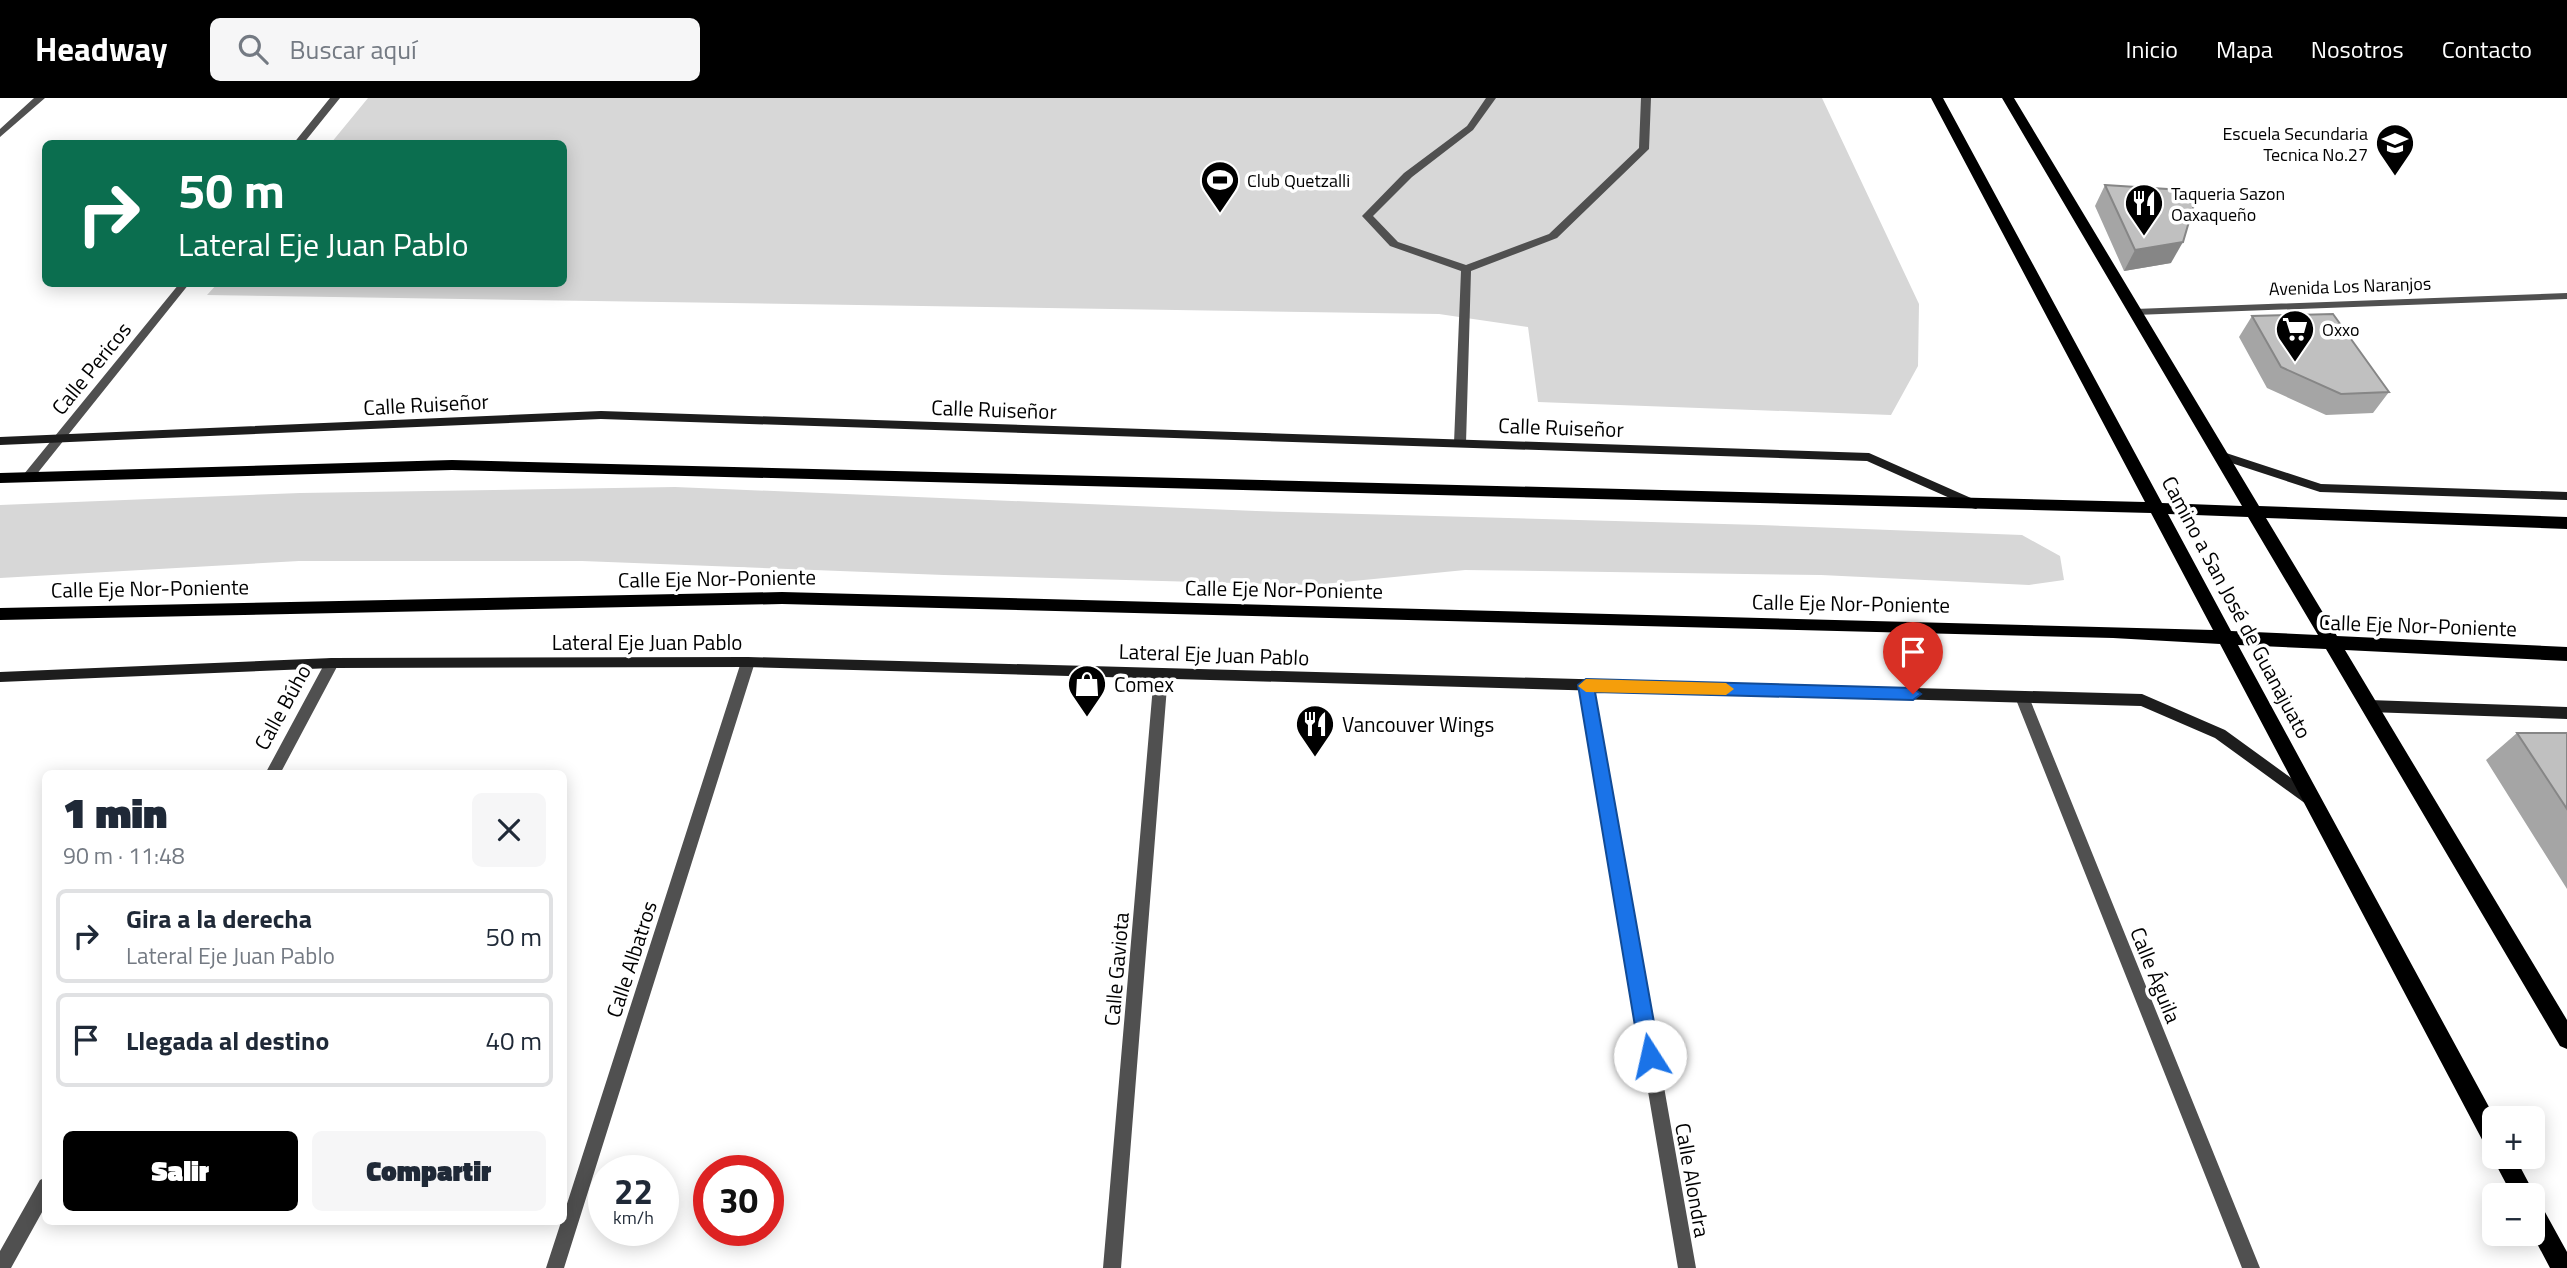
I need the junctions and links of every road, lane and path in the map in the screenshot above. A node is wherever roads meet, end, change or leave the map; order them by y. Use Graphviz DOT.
graph roads {
  1 [pos="40,98"];
  2 [pos="335,98"];
  3 [pos="1491,98"];
  4 [pos="1646,98"];
  5 [pos="1937,98"];
  6 [pos="2008,98"];
  7 [pos="0,134"];
  8 [pos="301,140"];
  9 [pos="1466,269"];
  10 [pos="182,287"];
  11 [pos="2567,296"];
  12 [pos="2135,312"];
  13 [pos="57,440"];
  14 [pos="0,442"];
  15 [pos="1460,443"];
  16 [pos="2220,455"];
  17 [pos="28,477"];
  18 [pos="0,478"];
  19 [pos="2567,496"];
  20 [pos="1977,505"];
  21 [pos="2156,508"];
  22 [pos="2254,513"];
  23 [pos="2567,523"];
  24 [pos="0,614"];
  25 [pos="2226,639"];
  26 [pos="2332,644"];
  27 [pos="2567,654"];
  28 [pos="332,663"];
  29 [pos="748,663"];
  30 [pos="1161,674"];
  31 [pos="0,677"];
  32 [pos="1586,685"];
  33 [pos="2022,697"];
  34 [pos="2369,706"];
  35 [pos="2567,713"];
  36 [pos="274,770"];
  37 [pos="2314,803"];
  38 [pos="2567,1040"];
  39 [pos="2482,1117"];
  40 [pos="42,1193"];
  41 [pos="2545,1235"];
  42 [pos="1,1268"];
  43 [pos="555,1268"];
  44 [pos="1112,1268"];
  45 [pos="1687,1268"];
  46 [pos="2251,1268"];
  47 [pos="2563,1268"];
  1 -- 7 [label="street"];
  2 -- 8 [label="street"];
  3 -- 9 [label="street"];
  4 -- 9 [label="street"];
  5 -- 21 [label="main road, Camino a San José de Guanajuato"];
  6 -- 12 [label="main road"];
  9 -- 15 [label="street"];
  10 -- 13 [label="street, Calle Pericos"];
  11 -- 12 [label="street, Avenida Los Naranjos"];
  12 -- 16 [label="main road"];
  13 -- 14 [label="street, Calle Ruiseñor"];
  13 -- 15 [label="street, Calle Ruiseñor"];
  13 -- 17 [label="street, Calle Pericos"];
  15 -- 20 [label="street, Calle Ruiseñor"];
  16 -- 19 [label="street"];
  16 -- 22 [label="main road"];
  17 -- 18 [label="main road"];
  17 -- 20 [label="main road"];
  20 -- 21 [label="main road"];
  21 -- 22 [label="main road"];
  21 -- 25 [label="main road, Camino a San José de Guanajuato"];
  22 -- 23 [label="main road"];
  22 -- 26 [label="main road"];
  24 -- 25 [label="main road, Calle Eje Nor-Poniente"];
  25 -- 26 [label="main road, Calle Eje Nor-Poniente"];
  25 -- 37 [label="main road, Camino a San José de Guanajuato"];
  26 -- 27 [label="main road, Calle Eje Nor-Poniente"];
  26 -- 34 [label="main road"];
  28 -- 29 [label="street, Lateral Eje Juan Pablo"];
  28 -- 31 [label="street, Lateral Eje Juan Pablo"];
  28 -- 36 [label="street, Calle Búho"];
  29 -- 30 [label="street, Lateral Eje Juan Pablo"];
  29 -- 43 [label="street, Calle Albatros"];
  30 -- 32 [label="street, Lateral Eje Juan Pablo"];
  30 -- 44 [label="street, Calle Gaviota"];
  32 -- 33 [label="street, Lateral Eje Juan Pablo"];
  32 -- 45 [label="street, Calle Alondra"];
  33 -- 37 [label="street, Lateral Eje Juan Pablo"];
  33 -- 46 [label="street, Calle Águila"];
  34 -- 35 [label="street"];
  34 -- 38 [label="main road"];
  37 -- 39 [label="main road, Camino a San José de Guanajuato"];
  40 -- 42 [label="street"];
  41 -- 47 [label="main road"];
}
